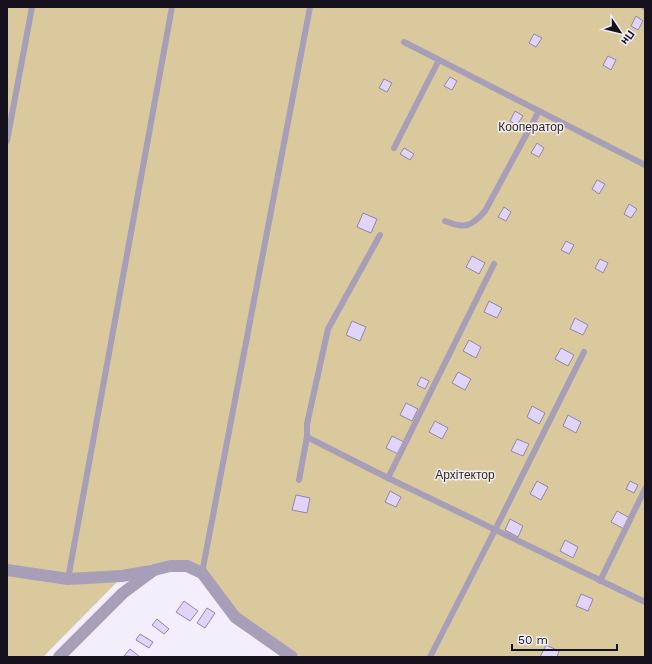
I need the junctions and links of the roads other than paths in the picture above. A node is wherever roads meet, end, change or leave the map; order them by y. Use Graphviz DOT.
graph roads {
  1 [pos="32,7"];
  2 [pos="172,7"];
  3 [pos="310,7"];
  4 [pos="404,42"];
  5 [pos="439,60"];
  6 [pos="539,111"];
  7 [pos="7,140"];
  8 [pos="394,148"];
  9 [pos="645,165"];
  10 [pos="445,221"];
  11 [pos="380,234"];
  12 [pos="494,264"];
  13 [pos="584,352"];
  14 [pos="307,437"];
  15 [pos="388,478"];
  16 [pos="299,480"];
  17 [pos="645,489"];
  18 [pos="495,530"];
  19 [pos="7,570"];
  20 [pos="154,570"];
  21 [pos="202,573"];
  22 [pos="68,579"];
  23 [pos="600,581"];
  24 [pos="645,602"];
  25 [pos="59,657"];
  26 [pos="292,657"];
  27 [pos="430,657"];
  1 -- 7 [label="lane"];
  2 -- 22 [label="lane"];
  3 -- 21 [label="lane"];
  4 -- 5 [label="lane"];
  5 -- 6 [label="lane"];
  5 -- 8 [label="lane"];
  6 -- 9 [label="lane"];
  6 -- 10 [label="lane"];
  11 -- 14 [label="lane"];
  12 -- 15 [label="lane"];
  13 -- 18 [label="lane"];
  14 -- 15 [label="lane"];
  14 -- 16 [label="lane"];
  15 -- 18 [label="lane"];
  17 -- 23 [label="lane"];
  18 -- 23 [label="lane"];
  18 -- 27 [label="lane"];
  19 -- 22 [label="street"];
  20 -- 21 [label="street"];
  20 -- 22 [label="street"];
  20 -- 25 [label="street"];
  21 -- 26 [label="street"];
  23 -- 24 [label="lane"];
}
